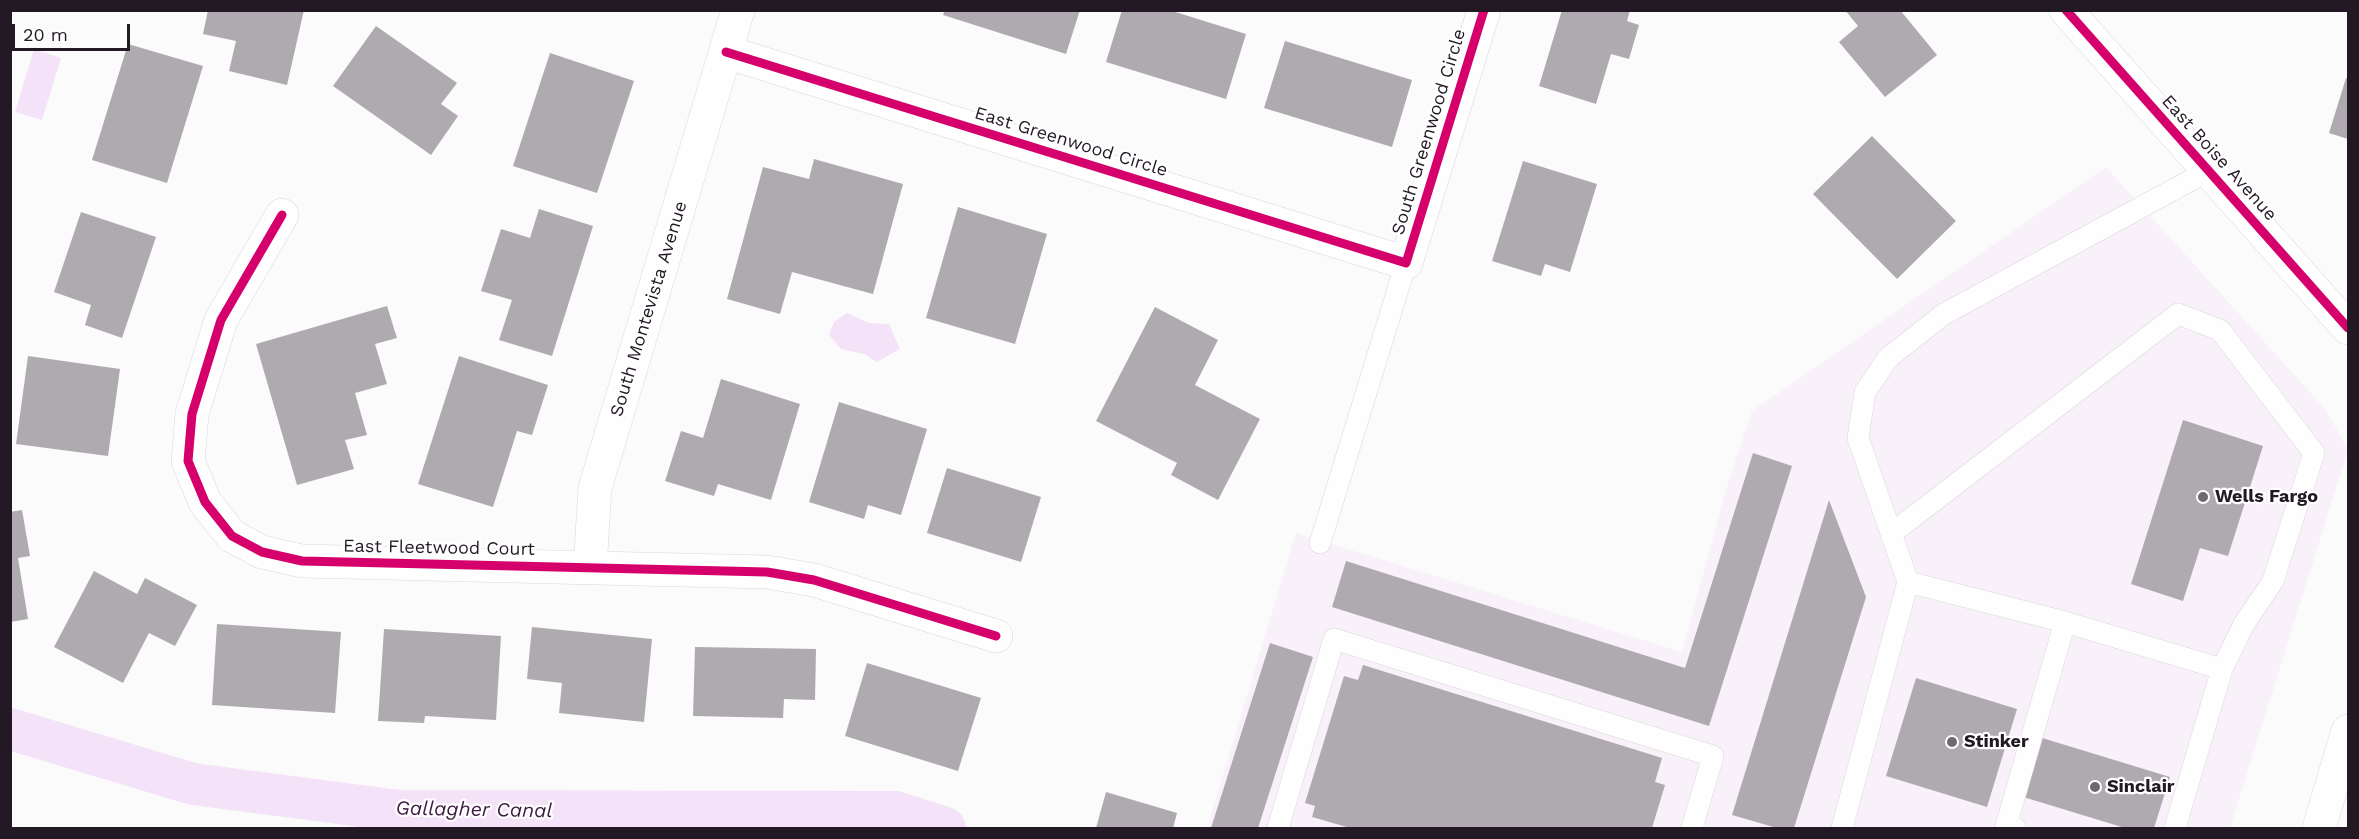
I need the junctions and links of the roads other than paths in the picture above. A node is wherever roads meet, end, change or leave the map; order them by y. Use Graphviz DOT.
graph roads {
  1 [pos="738,10"];
  2 [pos="1484,10"];
  3 [pos="2066,10"];
  4 [pos="726,52"];
  5 [pos="2208,171"];
  6 [pos="282,215"];
  7 [pos="1406,263"];
  8 [pos="2349,328"];
  9 [pos="1892,533"];
  10 [pos="1320,543"];
  11 [pos="590,568"];
  12 [pos="1908,582"];
  13 [pos="2065,622"];
  14 [pos="996,636"];
  15 [pos="2222,669"];
  16 [pos="2349,731"];
  17 [pos="1278,828"];
  18 [pos="1692,828"];
  19 [pos="1842,828"];
  20 [pos="2015,828"];
  21 [pos="2175,828"];
  22 [pos="2319,828"];
  1 -- 4 [label="street"];
  2 -- 7 [label="street, South Greenwood Circle"];
  3 -- 5 [label="street, East Boise Avenue"];
  4 -- 7 [label="street, East Greenwood Circle"];
  4 -- 11 [label="street, South Montevista Avenue"];
  5 -- 8 [label="street, East Boise Avenue"];
  5 -- 9 [label="lane"];
  6 -- 11 [label="street, East Fleetwood Court"];
  7 -- 10 [label="lane"];
  9 -- 12 [label="lane"];
  9 -- 15 [label="lane"];
  11 -- 14 [label="street, East Fleetwood Court"];
  12 -- 13 [label="lane"];
  12 -- 19 [label="lane"];
  13 -- 15 [label="lane"];
  13 -- 20 [label="lane"];
  15 -- 21 [label="lane"];
  16 -- 22 [label="street"];
  17 -- 18 [label="lane"];
}
